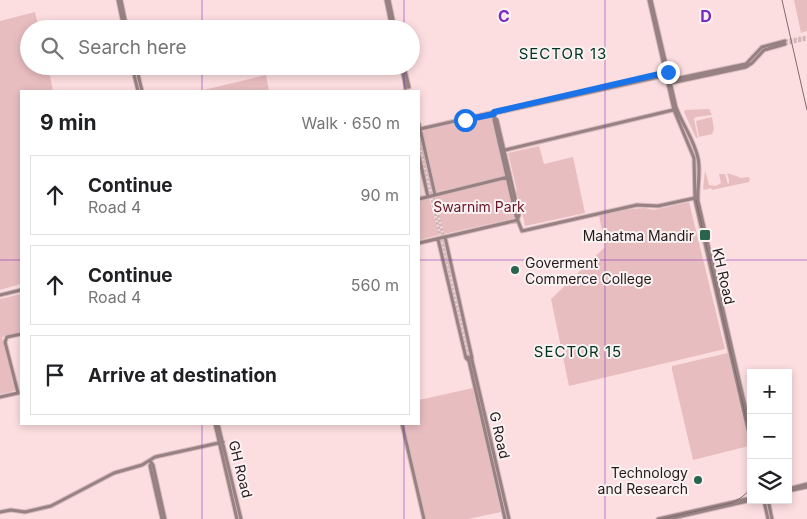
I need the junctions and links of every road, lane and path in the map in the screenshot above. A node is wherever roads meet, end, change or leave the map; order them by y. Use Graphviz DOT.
graph roads {
  1 [pos="119,0"];
  2 [pos="387,0"];
  3 [pos="650,0"];
  4 [pos="124,20"];
  5 [pos="392,20"];
  6 [pos="785,42"];
  7 [pos="667,74"];
  8 [pos="135,75"];
  9 [pos="137,75"];
  10 [pos="404,75"];
  11 [pos="406,82"];
  12 [pos="669,82"];
  13 [pos="406,89"];
  14 [pos="138,90"];
  15 [pos="142,90"];
  16 [pos="410,90"];
  17 [pos="675,110"];
  18 [pos="494,114"];
  19 [pos="420,128"];
  20 [pos="502,150"];
  21 [pos="420,161"];
  22 [pos="509,177"];
  23 [pos="435,195"];
  24 [pos="428,197"];
  25 [pos="696,197"];
  26 [pos="420,199"];
  27 [pos="518,220"];
  28 [pos="445,237"];
  29 [pos="438,239"];
  30 [pos="420,243"];
  31 [pos="20,290"];
  32 [pos="0,295"];
  33 [pos="20,334"];
  34 [pos="470,359"];
  35 [pos="0,397"];
  36 [pos="747,415"];
  37 [pos="216,425"];
  38 [pos="402,425"];
  39 [pos="747,425"];
  40 [pos="221,442"];
  41 [pos="151,462"];
  42 [pos="807,486"];
  43 [pos="792,489"];
  44 [pos="747,500"];
  45 [pos="747,500"];
  46 [pos="766,504"];
  47 [pos="0,512"];
  48 [pos="164,519"];
  49 [pos="237,519"];
  50 [pos="241,519"];
  51 [pos="424,519"];
  52 [pos="507,519"];
  53 [pos="658,519"];
  54 [pos="669,519"];
  55 [pos="770,519"];
  1 -- 4 [label="street"];
  2 -- 5 [label="street"];
  3 -- 7 [label="street, KH Road"];
  6 -- 12 [label="street"];
  7 -- 12 [label="street, KH Road"];
  7 -- 18 [label="street"];
  8 -- 14 [label="street"];
  9 -- 15 [label="street"];
  10 -- 11 [label="street"];
  11 -- 13 [label="street"];
  11 -- 16 [label="street"];
  12 -- 17 [label="street, KH Road"];
  17 -- 20 [label="street"];
  17 -- 25 [label="street, KH Road"];
  18 -- 19 [label="street"];
  18 -- 20 [label="street"];
  19 -- 23 [label="street"];
  20 -- 22 [label="street"];
  21 -- 24 [label="street"];
  22 -- 23 [label="street"];
  22 -- 27 [label="street"];
  23 -- 24 [label="street"];
  24 -- 26 [label="street"];
  25 -- 27 [label="street"];
  25 -- 36 [label="street, KH Road"];
  25 -- 39 [label="street, KH Road"];
  27 -- 28 [label="street"];
  28 -- 29 [label="street"];
  28 -- 34 [label="street"];
  29 -- 30 [label="street"];
  29 -- 34 [label="street"];
  31 -- 32 [label="street"];
  33 -- 35 [label="street"];
  34 -- 52 [label="street, G Road"];
  37 -- 40 [label="street, GH Road"];
  38 -- 51 [label="street"];
  40 -- 41 [label="street"];
  40 -- 49 [label="street, GH Road"];
  40 -- 50 [label="street, GH Road"];
  41 -- 47 [label="street"];
  41 -- 48 [label="street"];
  42 -- 43 [label="street"];
  44 -- 53 [label="street"];
  45 -- 54 [label="street"];
  46 -- 55 [label="street"];
}
